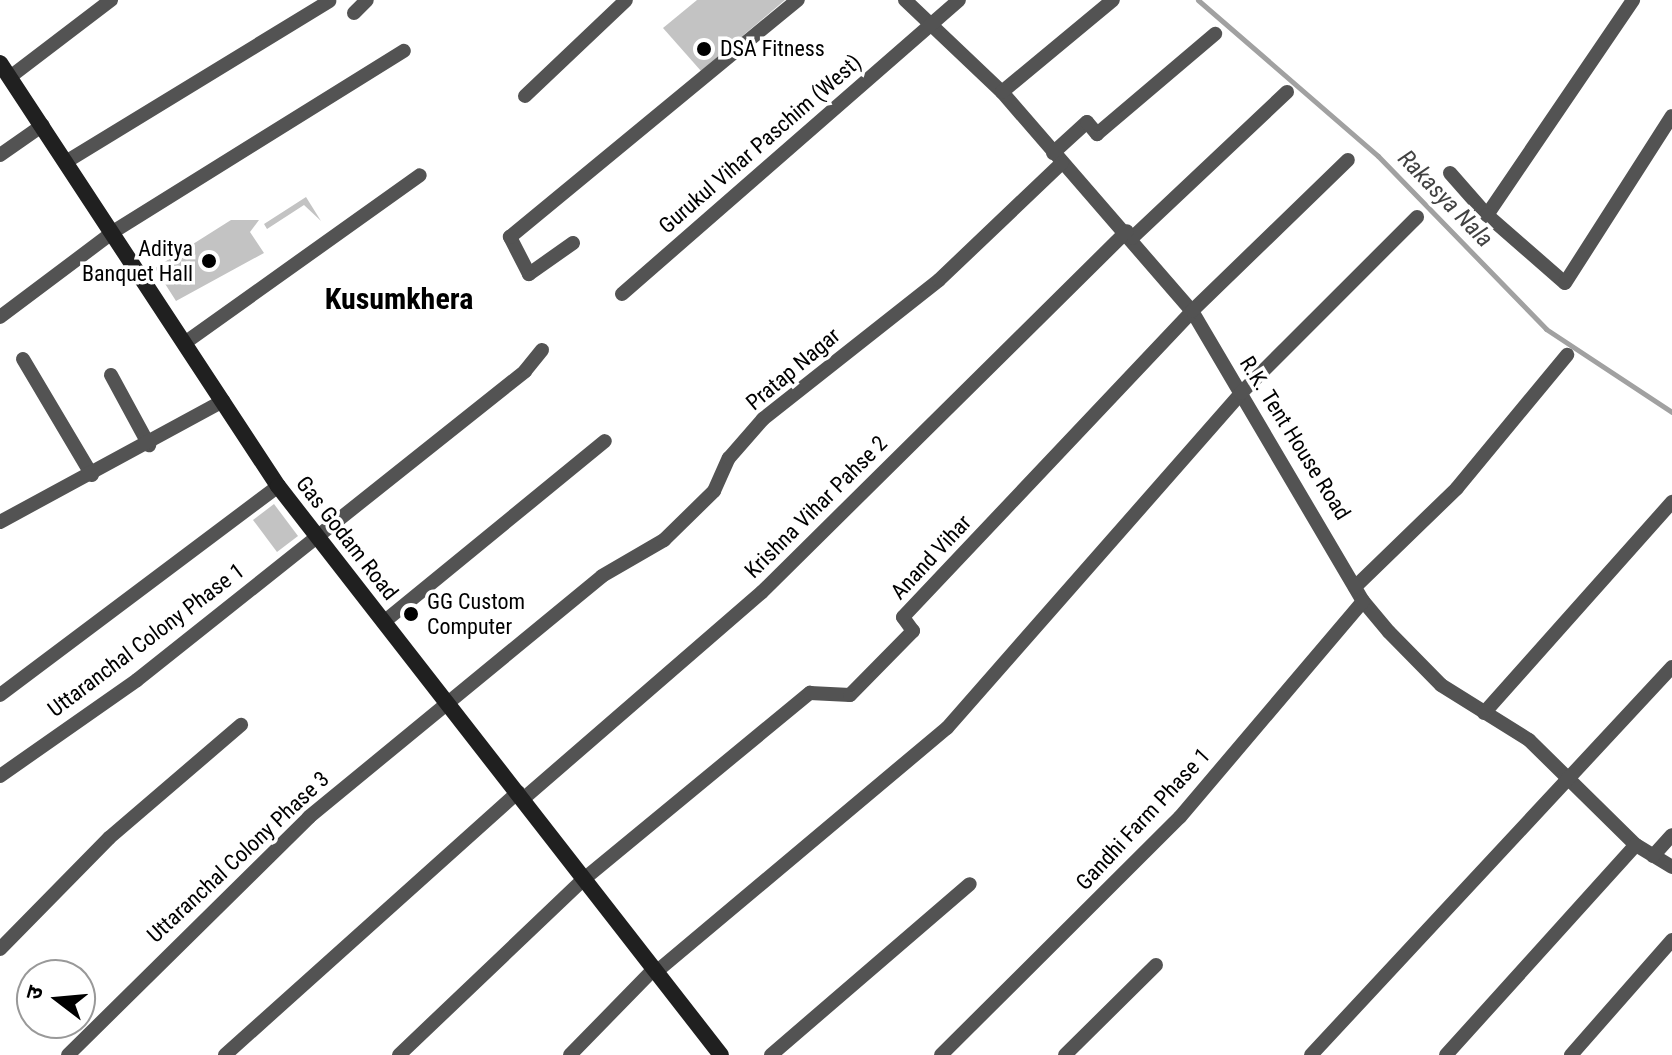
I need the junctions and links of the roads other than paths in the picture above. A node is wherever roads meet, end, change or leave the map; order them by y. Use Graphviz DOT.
graph roads {
  1 [pos="111,0"];
  2 [pos="367,0"];
  3 [pos="626,0"];
  4 [pos="798,0"];
  5 [pos="905,0"];
  6 [pos="959,0"];
  7 [pos="1113,0"];
  8 [pos="1633,0"];
  9 [pos="329,1"];
  10 [pos="354,13"];
  11 [pos="926,26"];
  12 [pos="1215,34"];
  13 [pos="404,51"];
  14 [pos="3,70"];
  15 [pos="1002,92"];
  16 [pos="1287,92"];
  17 [pos="525,96"];
  18 [pos="1672,116"];
  19 [pos="43,125"];
  20 [pos="0,155"];
  21 [pos="1058,158"];
  22 [pos="69,160"];
  23 [pos="1348,160"];
  24 [pos="1450,173"];
  25 [pos="420,175"];
  26 [pos="1487,215"];
  27 [pos="1417,217"];
  28 [pos="116,230"];
  29 [pos="1130,234"];
  30 [pos="573,243"];
  31 [pos="622,294"];
  32 [pos="1192,311"];
  33 [pos="0,317"];
  34 [pos="186,342"];
  35 [pos="542,350"];
  36 [pos="1567,355"];
  37 [pos="23,359"];
  38 [pos="111,375"];
  39 [pos="1241,393"];
  40 [pos="223,401"];
  41 [pos="605,441"];
  42 [pos="149,445"];
  43 [pos="92,475"];
  44 [pos="278,486"];
  45 [pos="1672,502"];
  46 [pos="1,519"];
  47 [pos="317,536"];
  48 [pos="1355,587"];
  49 [pos="1363,601"];
  50 [pos="385,621"];
  51 [pos="1672,667"];
  52 [pos="0,695"];
  53 [pos="448,700"];
  54 [pos="1484,713"];
  55 [pos="241,725"];
  56 [pos="0,776"];
  57 [pos="1573,778"];
  58 [pos="520,795"];
  59 [pos="1672,835"];
  60 [pos="1636,845"];
  61 [pos="1653,856"];
  62 [pos="1672,867"];
  63 [pos="584,879"];
  64 [pos="970,884"];
  65 [pos="1672,940"];
  66 [pos="0,949"];
  67 [pos="1156,965"];
  68 [pos="655,971"];
  69 [pos="719,1054"];
  70 [pos="68,1055"];
  71 [pos="225,1055"];
  72 [pos="399,1055"];
  73 [pos="570,1055"];
  74 [pos="771,1055"];
  75 [pos="941,1055"];
  76 [pos="1065,1055"];
  77 [pos="1311,1055"];
  78 [pos="1446,1055"];
  79 [pos="1571,1055"];
  1 -- 14 [label="street"];
  2 -- 10 [label="street"];
  3 -- 17 [label="street"];
  4 -- 30 [label="street"];
  5 -- 11 [label="street, R.K. Tent House Road"];
  6 -- 11 [label="street, Gurukul Vihar Paschim (West)"];
  7 -- 15 [label="street"];
  8 -- 26 [label="street"];
  9 -- 22 [label="street"];
  11 -- 15 [label="street, R.K. Tent House Road"];
  11 -- 31 [label="street, Gurukul Vihar Paschim (West)"];
  12 -- 21 [label="street, Pratap Nagar"];
  13 -- 28 [label="street"];
  14 -- 19 [label="main road, Gas Godam Road"];
  15 -- 21 [label="street, R.K. Tent House Road"];
  16 -- 29 [label="street, Krishna Vihar Pahse 2"];
  18 -- 26 [label="street"];
  19 -- 20 [label="street"];
  19 -- 22 [label="main road, Gas Godam Road"];
  21 -- 29 [label="street, R.K. Tent House Road"];
  21 -- 53 [label="street, Pratap Nagar"];
  22 -- 28 [label="main road, Gas Godam Road"];
  23 -- 32 [label="street"];
  24 -- 26 [label="street"];
  25 -- 34 [label="street"];
  27 -- 39 [label="street"];
  28 -- 33 [label="street"];
  28 -- 34 [label="main road, Gas Godam Road"];
  29 -- 32 [label="street, R.K. Tent House Road"];
  29 -- 58 [label="street, Krishna Vihar Pahse 2"];
  32 -- 39 [label="street, R.K. Tent House Road"];
  32 -- 63 [label="street, Anand Vihar"];
  34 -- 40 [label="main road, Gas Godam Road"];
  35 -- 47 [label="street, Uttaranchal Colony Phase 1"];
  36 -- 48 [label="street"];
  37 -- 43 [label="street"];
  38 -- 42 [label="street"];
  39 -- 48 [label="street, R.K. Tent House Road"];
  39 -- 68 [label="street"];
  40 -- 42 [label="street"];
  40 -- 44 [label="main road, Gas Godam Road"];
  41 -- 50 [label="street"];
  42 -- 43 [label="street"];
  43 -- 46 [label="street"];
  44 -- 47 [label="main road, Gas Godam Road"];
  44 -- 52 [label="street"];
  45 -- 54 [label="street"];
  47 -- 50 [label="main road, Gas Godam Road"];
  47 -- 56 [label="street, Uttaranchal Colony Phase 1"];
  48 -- 49 [label="street, R.K. Tent House Road"];
  49 -- 54 [label="street, R.K. Tent House Road"];
  49 -- 75 [label="street, Gandhi Farm Phase 1"];
  50 -- 53 [label="main road, Gas Godam Road"];
  51 -- 57 [label="street"];
  53 -- 58 [label="main road, Gas Godam Road"];
  53 -- 70 [label="street, Uttaranchal Colony Phase 3"];
  54 -- 57 [label="street, R.K. Tent House Road"];
  55 -- 66 [label="street"];
  57 -- 60 [label="street, R.K. Tent House Road"];
  57 -- 77 [label="street"];
  58 -- 63 [label="main road, Gas Godam Road"];
  58 -- 71 [label="street, Krishna Vihar Pahse 2"];
  59 -- 61 [label="street"];
  60 -- 61 [label="street, R.K. Tent House Road"];
  60 -- 78 [label="street"];
  61 -- 62 [label="street, R.K. Tent House Road"];
  63 -- 68 [label="main road, Gas Godam Road"];
  63 -- 72 [label="street"];
  64 -- 74 [label="street"];
  65 -- 79 [label="street"];
  67 -- 76 [label="street"];
  68 -- 69 [label="main road, Gas Godam Road"];
  68 -- 73 [label="street"];
}
